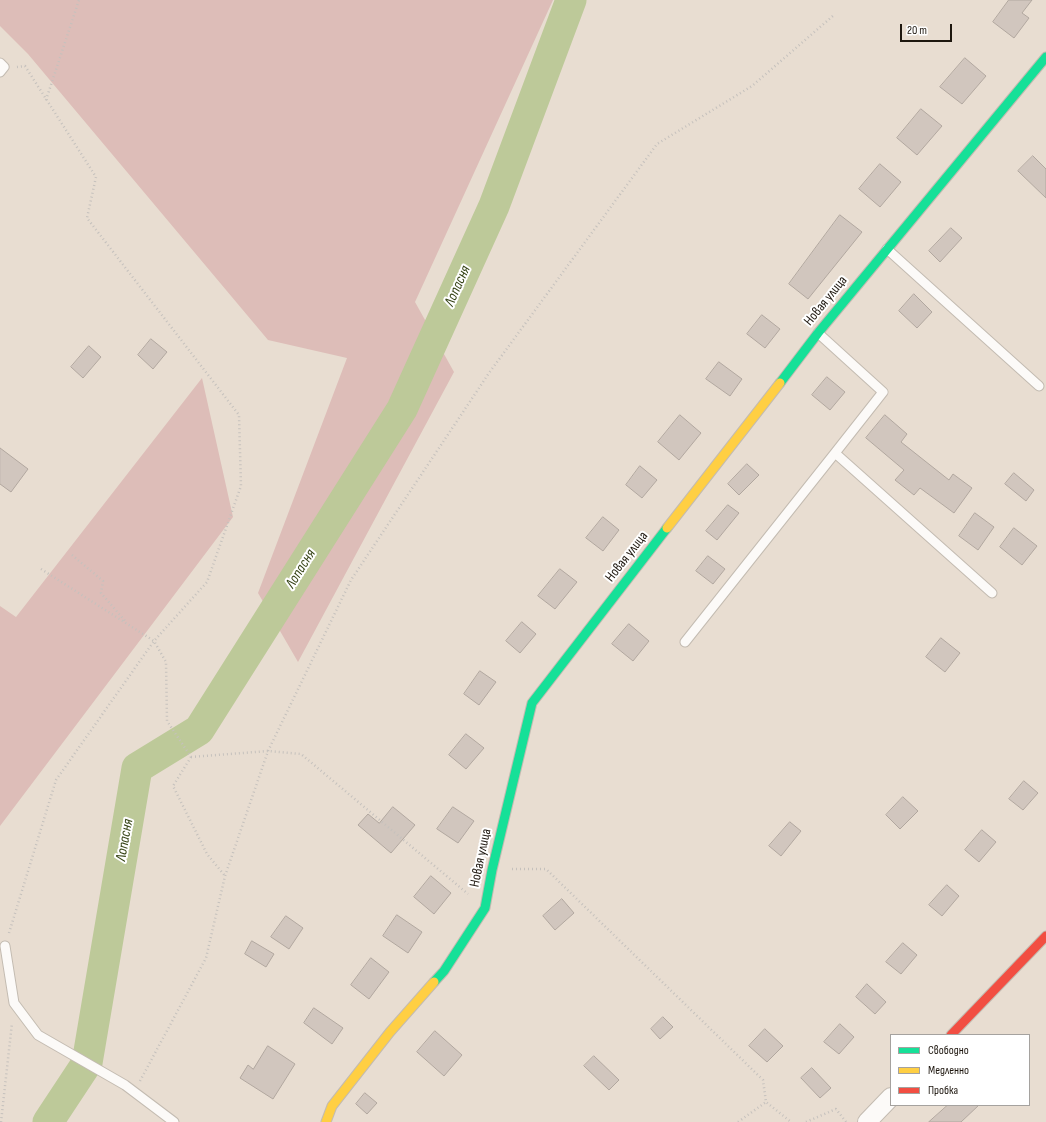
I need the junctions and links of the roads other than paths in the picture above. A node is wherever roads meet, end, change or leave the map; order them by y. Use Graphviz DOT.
graph roads {
  1 [pos="1046,57"];
  2 [pos="887,249"];
  3 [pos="818,333"];
  4 [pos="1039,386"];
  5 [pos="835,453"];
  6 [pos="992,593"];
  7 [pos="685,642"];
  8 [pos="1046,936"];
  9 [pos="5,946"];
  10 [pos="952,1034"];
  11 [pos="890,1098"];
  12 [pos="174,1122"];
  13 [pos="326,1122"];
  14 [pos="867,1122"];
  1 -- 2 [label="street, Новая улица"];
  2 -- 3 [label="street, Новая улица"];
  2 -- 4 [label="lane"];
  3 -- 5 [label="lane"];
  3 -- 13 [label="street, Новая улица"];
  5 -- 6 [label="lane"];
  5 -- 7 [label="lane"];
  8 -- 10 [label="street"];
  9 -- 12 [label="lane"];
  11 -- 14 [label="street"];
}
